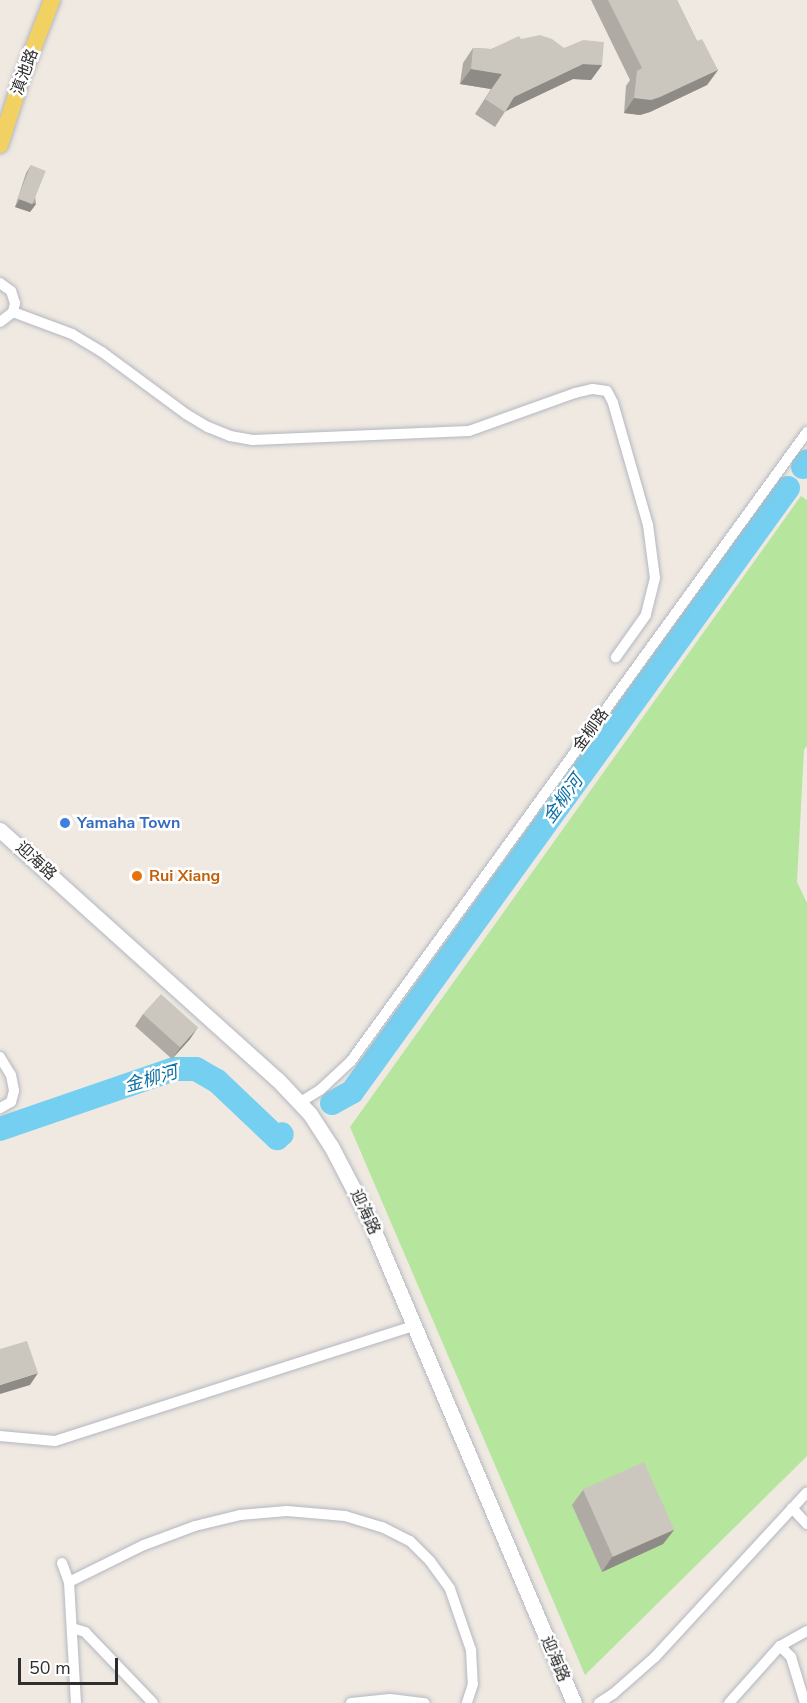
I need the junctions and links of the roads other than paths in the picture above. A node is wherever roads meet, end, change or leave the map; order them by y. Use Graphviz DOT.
graph roads {
  1 [pos="52,0"];
  2 [pos="0,145"];
  3 [pos="0,283"];
  4 [pos="13,312"];
  5 [pos="0,322"];
  6 [pos="807,432"];
  7 [pos="616,657"];
  8 [pos="0,830"];
  9 [pos="0,1057"];
  10 [pos="299,1102"];
  11 [pos="0,1107"];
  12 [pos="414,1326"];
  13 [pos="0,1436"];
  14 [pos="807,1492"];
  15 [pos="792,1508"];
  16 [pos="807,1524"];
  17 [pos="62,1563"];
  18 [pos="69,1582"];
  19 [pos="72,1628"];
  20 [pos="807,1631"];
  21 [pos="780,1646"];
  22 [pos="76,1703"];
  23 [pos="153,1703"];
  24 [pos="351,1703"];
  25 [pos="425,1703"];
  26 [pos="467,1703"];
  27 [pos="574,1703"];
  28 [pos="599,1703"];
  29 [pos="729,1703"];
  30 [pos="805,1703"];
  1 -- 2 [label="main road, 滇池路"];
  3 -- 4 [label="street"];
  4 -- 5 [label="street"];
  4 -- 7 [label="street"];
  6 -- 10 [label="street, 金柳路"];
  8 -- 10 [label="street, 迎海路"];
  9 -- 11 [label="street"];
  10 -- 12 [label="street, 迎海路"];
  12 -- 13 [label="street"];
  12 -- 27 [label="street, 迎海路"];
  14 -- 15 [label="street"];
  15 -- 16 [label="street"];
  15 -- 28 [label="street"];
  17 -- 18 [label="street"];
  18 -- 19 [label="street"];
  18 -- 26 [label="street"];
  19 -- 22 [label="street"];
  19 -- 23 [label="street"];
  20 -- 21 [label="street"];
  21 -- 29 [label="street"];
  21 -- 30 [label="street"];
  24 -- 25 [label="street"];
}
